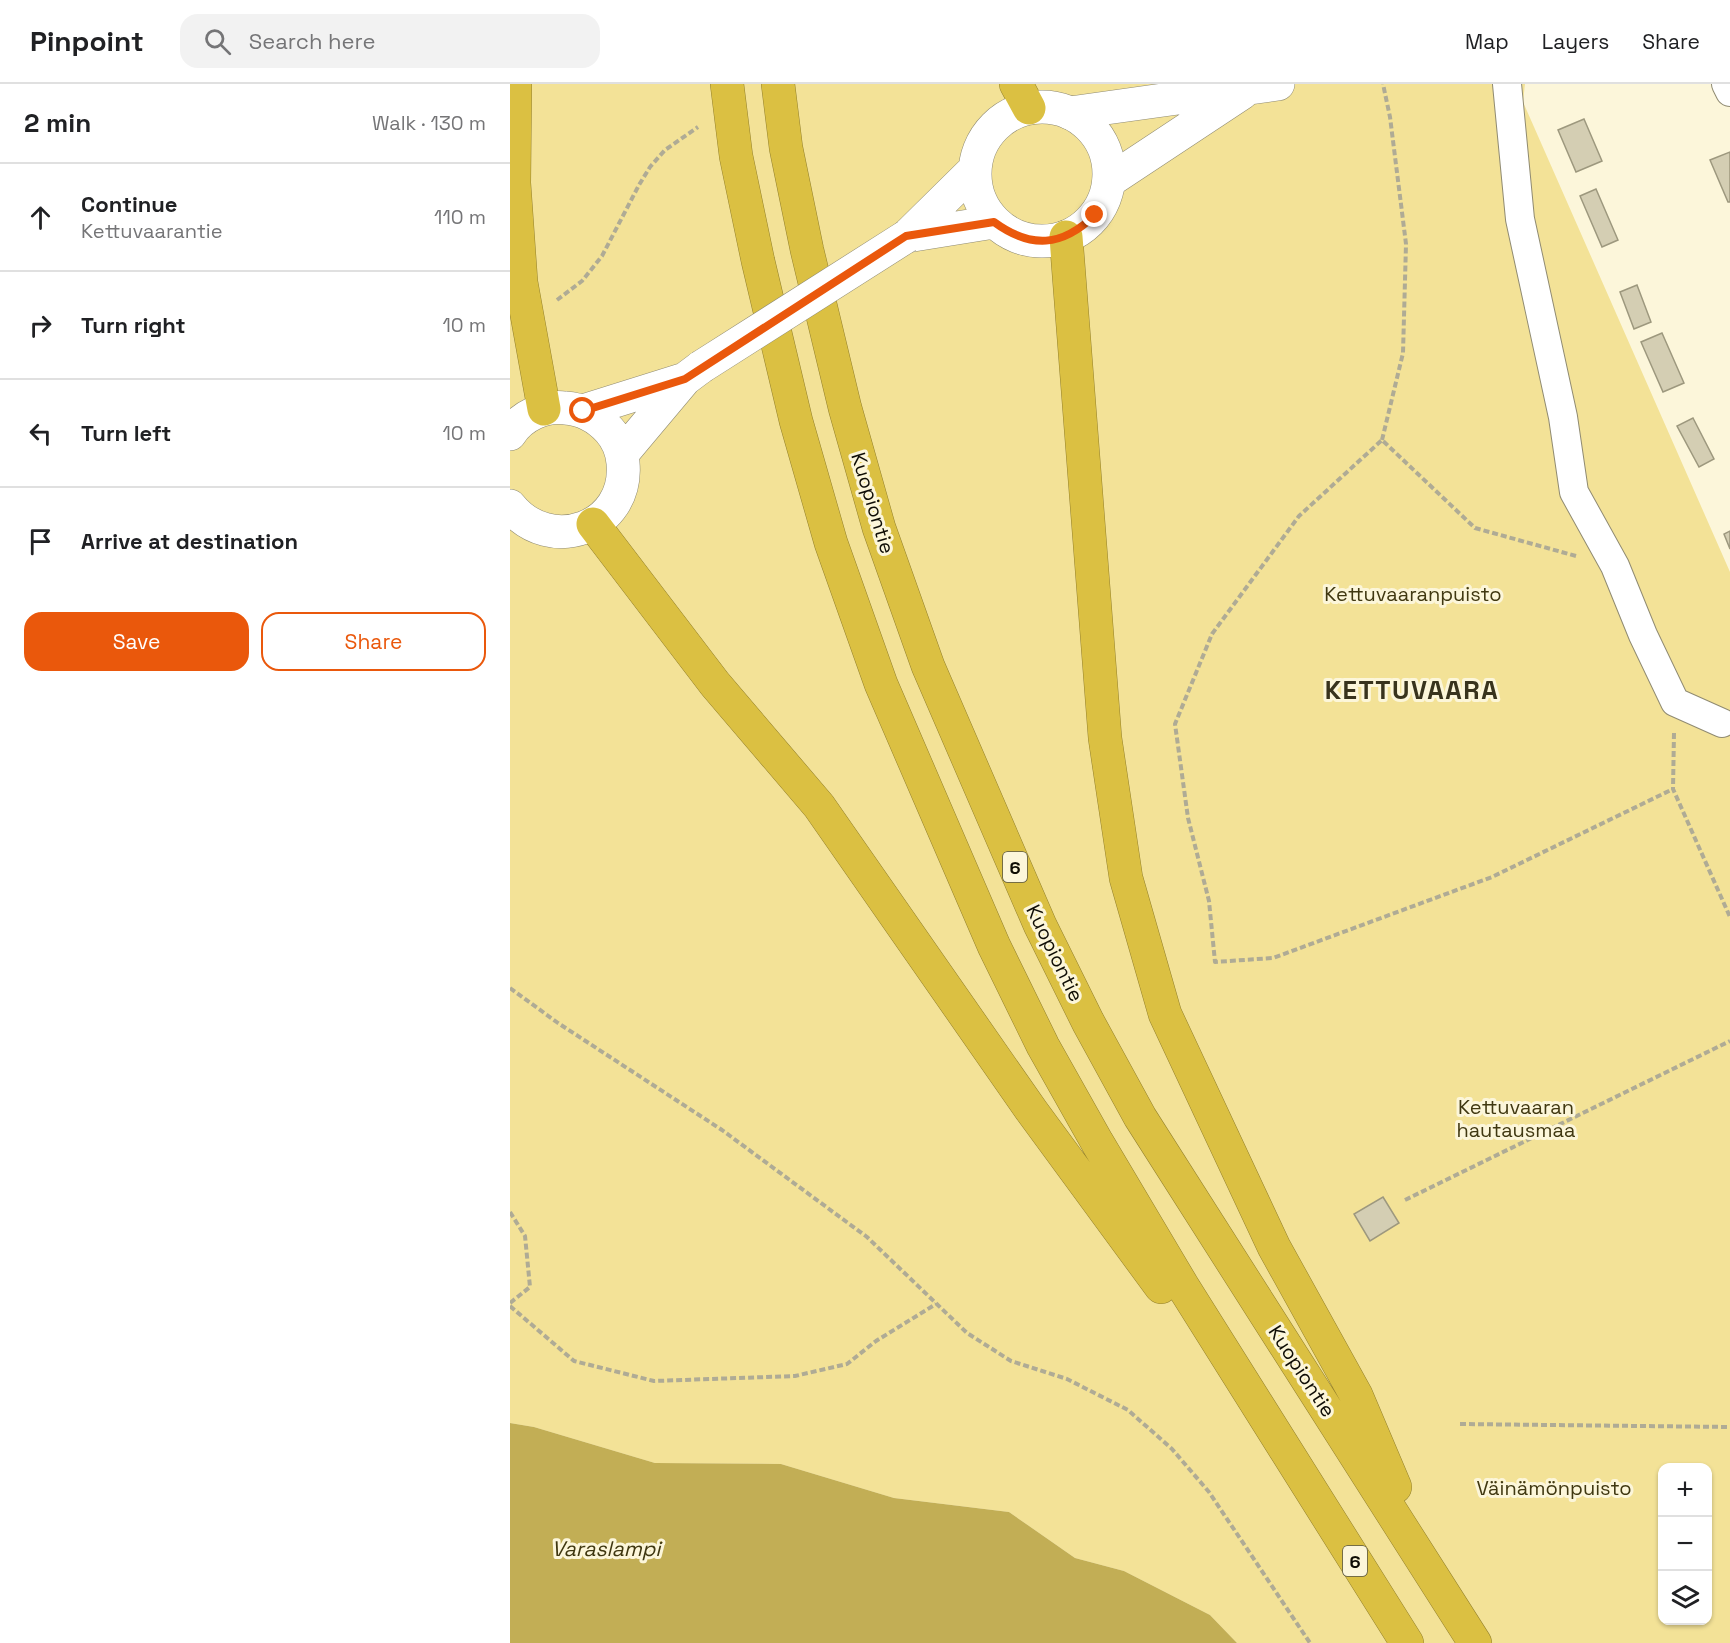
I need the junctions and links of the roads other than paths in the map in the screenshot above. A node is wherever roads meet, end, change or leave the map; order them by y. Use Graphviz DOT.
graph roads {
  1 [pos="515,84"];
  2 [pos="727,84"];
  3 [pos="778,84"];
  4 [pos="1507,84"];
  5 [pos="1726,84"];
  6 [pos="1264,86"];
  7 [pos="1730,92"];
  8 [pos="1022,96"];
  9 [pos="1070,113"];
  10 [pos="974,171"];
  11 [pos="1109,181"];
  12 [pos="994,222"];
  13 [pos="906,236"];
  14 [pos="1066,237"];
  15 [pos="693,373"];
  16 [pos="544,409"];
  17 [pos="583,411"];
  18 [pos="510,434"];
  19 [pos="622,454"];
  20 [pos="510,506"];
  21 [pos="593,524"];
  22 [pos="550,532"];
  23 [pos="510,540"];
  24 [pos="1722,723"];
  25 [pos="1304,1479"];
  26 [pos="1432,1574"];
  27 [pos="1407,1643"];
  28 [pos="1475,1643"];
  1 -- 16 [label="highway"];
  2 -- 25 [label="highway, 6"];
  3 -- 26 [label="highway, Kuopiontie / 6"];
  4 -- 24 [label="street"];
  5 -- 7 [label="street"];
  6 -- 9 [label="main road"];
  6 -- 11 [label="main road"];
  8 -- 9 [label="main road"];
  8 -- 10 [label="main road"];
  9 -- 11 [label="main road"];
  10 -- 12 [label="main road"];
  10 -- 13 [label="main road"];
  11 -- 14 [label="main road"];
  12 -- 13 [label="main road"];
  12 -- 14 [label="main road"];
  13 -- 15 [label="main road, bridge"];
  14 -- 26 [label="highway"];
  15 -- 17 [label="main road"];
  15 -- 19 [label="main road"];
  16 -- 17 [label="main road"];
  16 -- 18 [label="main road"];
  17 -- 19 [label="main road"];
  19 -- 21 [label="main road"];
  20 -- 22 [label="main road"];
  21 -- 22 [label="main road"];
  21 -- 25 [label="highway"];
  22 -- 23 [label="main road"];
  25 -- 27 [label="highway, 6"];
  26 -- 28 [label="highway, Kuopiontie / 6"];
}
